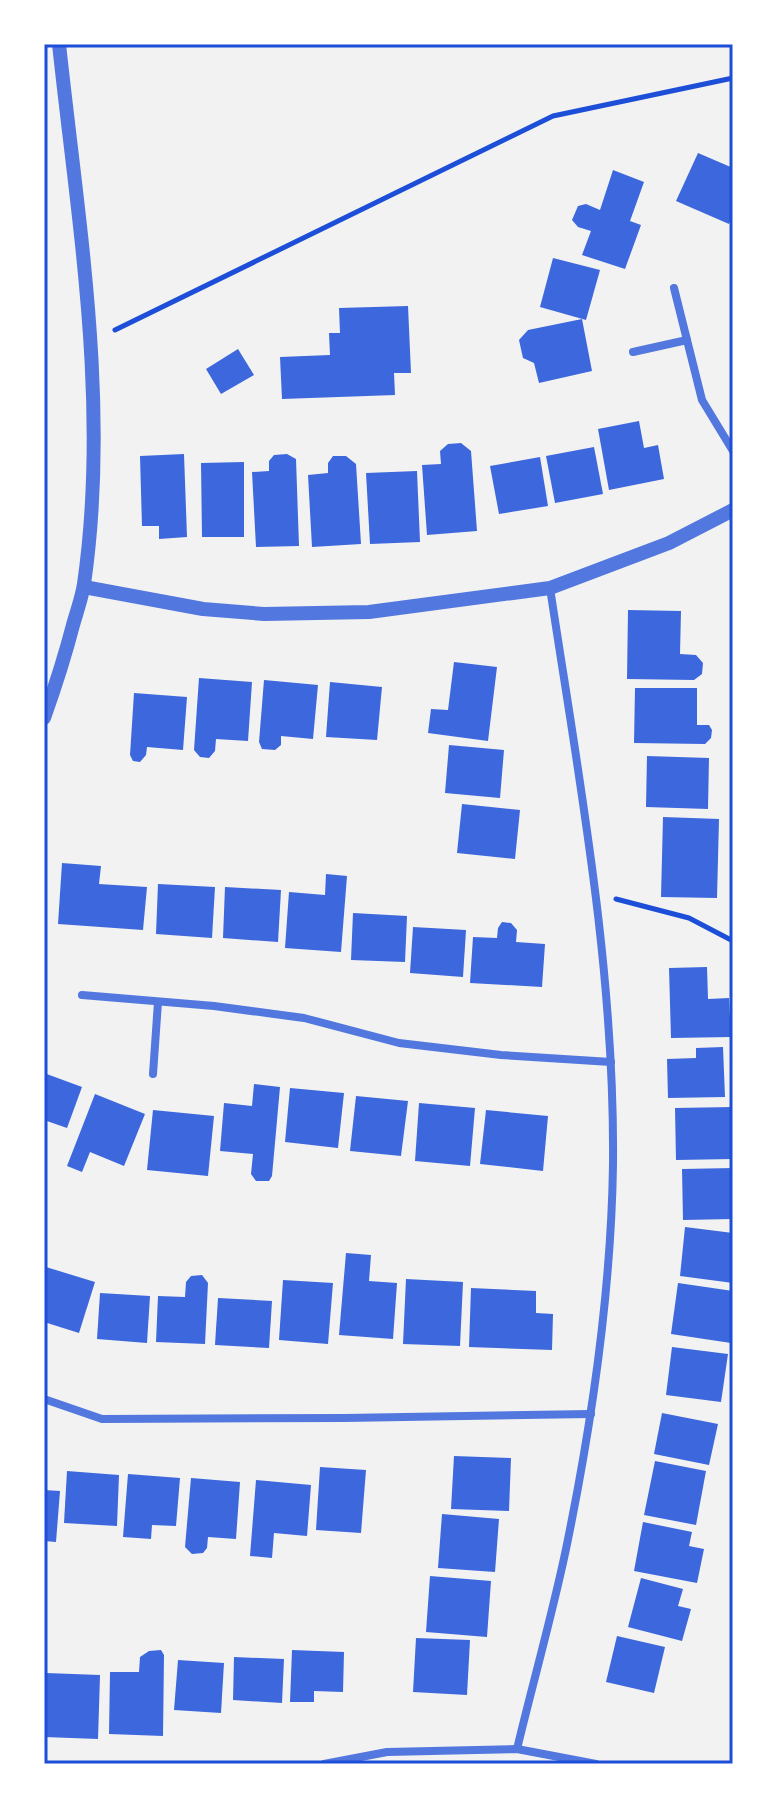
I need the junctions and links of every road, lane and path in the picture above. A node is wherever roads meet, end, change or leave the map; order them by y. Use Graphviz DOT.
graph roads {
  1 [pos="59,44"];
  2 [pos="733,78"];
  3 [pos="674,288"];
  4 [pos="687,340"];
  5 [pos="91,341"];
  6 [pos="633,352"];
  7 [pos="733,451"];
  8 [pos="733,510"];
  9 [pos="84,587"];
  10 [pos="550,588"];
  11 [pos="44,718"];
  12 [pos="596,893"];
  13 [pos="733,941"];
  14 [pos="82,995"];
  15 [pos="158,1002"];
  16 [pos="611,1062"];
  17 [pos="153,1074"];
  18 [pos="44,1399"];
  19 [pos="591,1414"];
  20 [pos="517,1749"];
  21 [pos="324,1764"];
  22 [pos="596,1764"];
  1 -- 5 [label="street"];
  2 -- 5 [label="path"];
  3 -- 4 [label="street"];
  4 -- 6 [label="street"];
  4 -- 7 [label="street"];
  5 -- 9 [label="street"];
  8 -- 10 [label="street"];
  9 -- 10 [label="street"];
  9 -- 11 [label="street"];
  10 -- 12 [label="street"];
  12 -- 13 [label="path"];
  12 -- 16 [label="street"];
  14 -- 15 [label="street"];
  15 -- 16 [label="street"];
  15 -- 17 [label="street"];
  16 -- 19 [label="street"];
  18 -- 19 [label="street"];
  19 -- 20 [label="street"];
  20 -- 21 [label="street"];
  20 -- 22 [label="street"];
}
